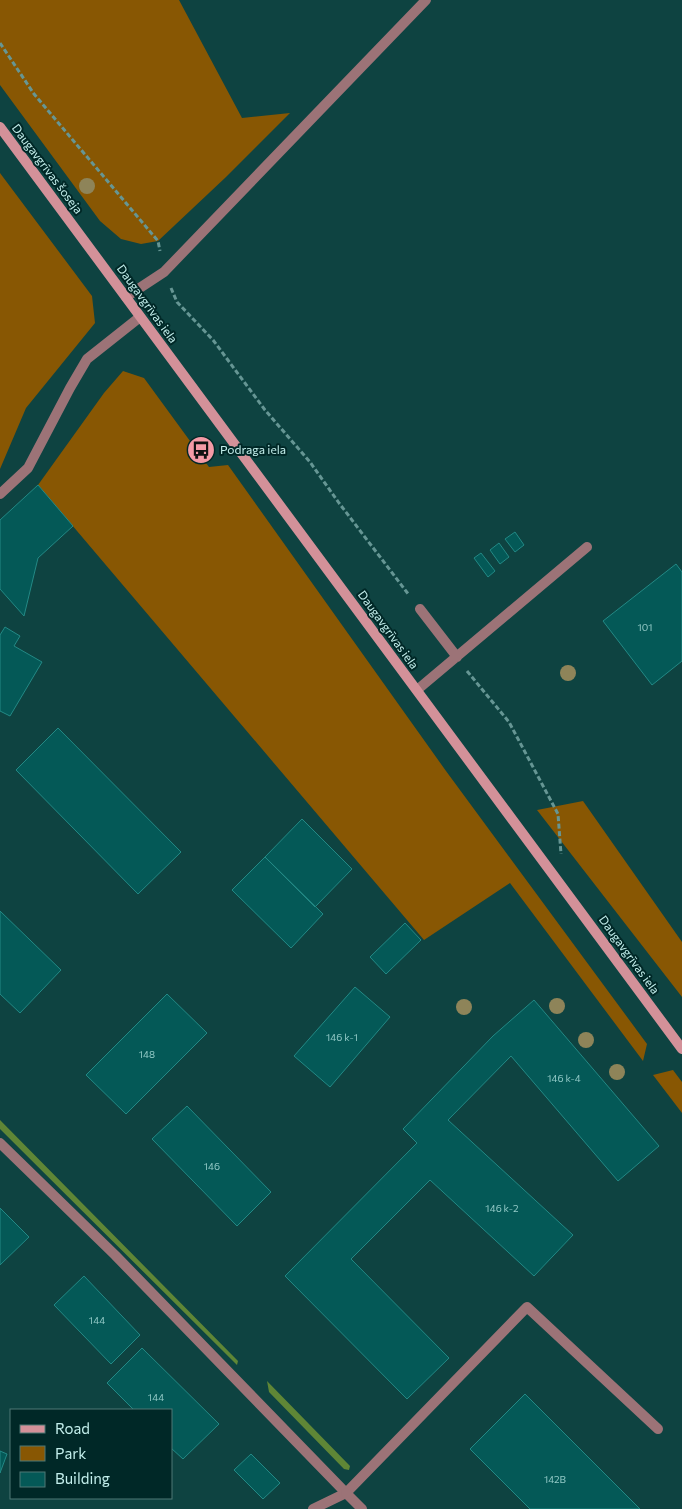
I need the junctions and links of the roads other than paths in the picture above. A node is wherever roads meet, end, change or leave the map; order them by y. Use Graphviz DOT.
graph roads {
  1 [pos="426,0"];
  2 [pos="0,127"];
  3 [pos="73,226"];
  4 [pos="126,297"];
  5 [pos="140,317"];
  6 [pos="0,494"];
  7 [pos="587,547"];
  8 [pos="420,609"];
  9 [pos="457,657"];
  10 [pos="417,690"];
  11 [pos="682,1049"];
  12 [pos="0,1143"];
  13 [pos="658,1429"];
  14 [pos="346,1493"];
  15 [pos="313,1509"];
  16 [pos="362,1509"];
  1 -- 4 [label="street"];
  2 -- 3 [label="main road, Daugavgrīvas šoseja"];
  3 -- 4 [label="main road, Daugavgrīvas iela"];
  4 -- 5 [label="main road, Daugavgrīvas iela"];
  5 -- 6 [label="street"];
  5 -- 10 [label="main road, Daugavgrīvas iela"];
  7 -- 9 [label="street"];
  8 -- 9 [label="street"];
  9 -- 10 [label="street"];
  10 -- 11 [label="main road, Daugavgrīvas iela"];
  12 -- 14 [label="street"];
  13 -- 14 [label="street"];
  14 -- 15 [label="street"];
  14 -- 16 [label="street"];
}
